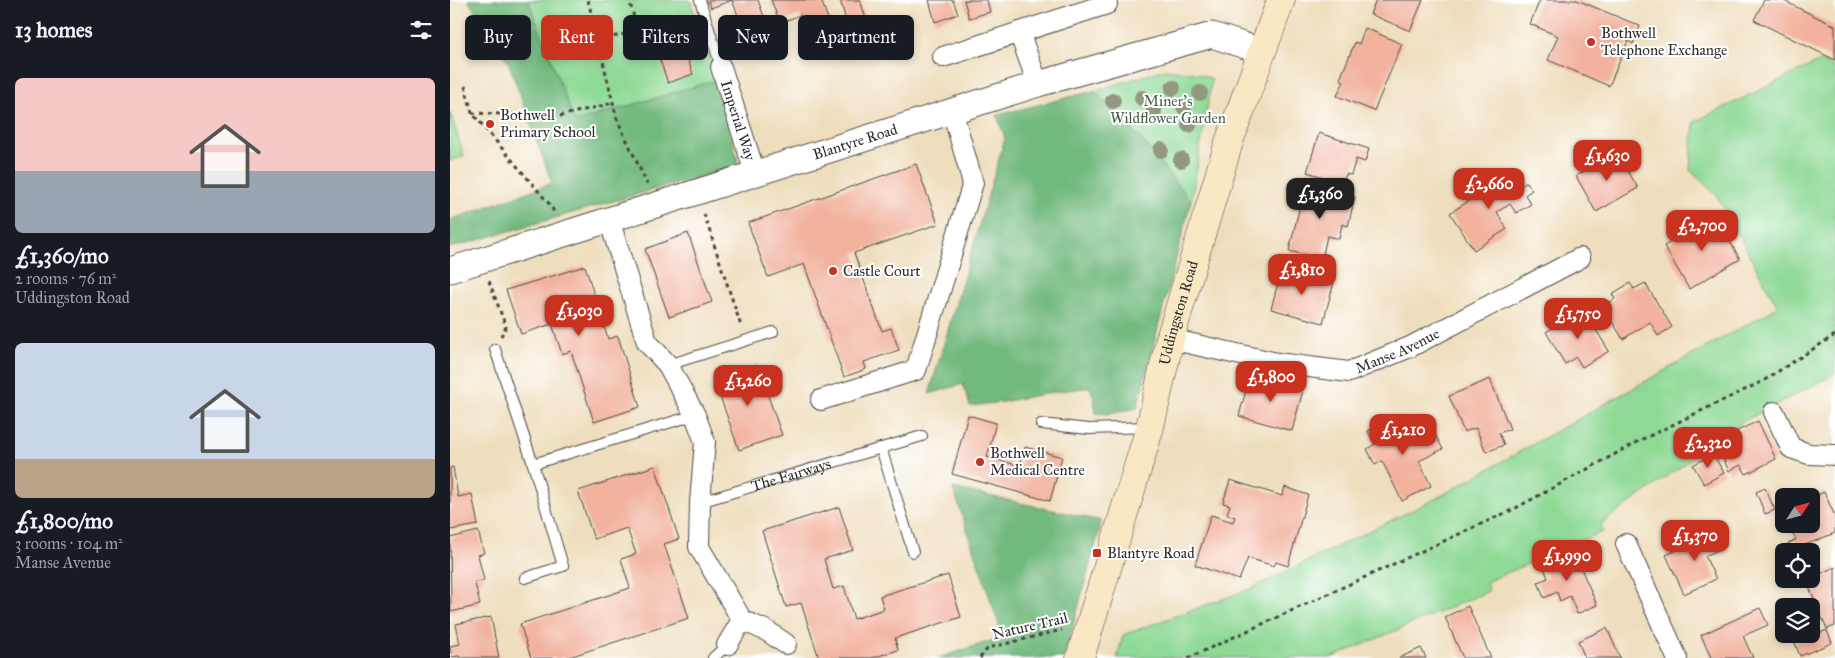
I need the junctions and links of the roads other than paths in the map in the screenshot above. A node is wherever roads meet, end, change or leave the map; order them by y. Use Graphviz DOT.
graph roads {
  1 [pos="700,0"];
  2 [pos="1281,0"];
  3 [pos="1107,4"];
  4 [pos="1019,32"];
  5 [pos="1261,51"];
  6 [pos="943,57"];
  7 [pos="721,67"];
  8 [pos="1038,84"];
  9 [pos="952,110"];
  10 [pos="755,174"];
  11 [pos="609,220"];
  12 [pos="1580,258"];
  13 [pos="450,270"];
  14 [pos="773,332"];
  15 [pos="1170,339"];
  16 [pos="495,349"];
  17 [pos="668,366"];
  18 [pos="821,400"];
  19 [pos="1774,412"];
  20 [pos="695,415"];
  21 [pos="1041,424"];
  22 [pos="1150,427"];
  23 [pos="922,436"];
  24 [pos="881,448"];
  25 [pos="1835,455"];
  26 [pos="533,464"];
  27 [pos="700,502"];
  28 [pos="1626,544"];
  29 [pos="913,552"];
  30 [pos="525,578"];
  31 [pos="742,620"];
  32 [pos="786,644"];
  33 [pos="720,652"];
  34 [pos="1080,658"];
  35 [pos="1677,658"];
  1 -- 7 [label="lane"];
  2 -- 5 [label="main road, Uddingston Road"];
  3 -- 4 [label="street"];
  4 -- 6 [label="street"];
  4 -- 8 [label="street"];
  5 -- 8 [label="street, Blantyre Road"];
  5 -- 15 [label="main road, Uddingston Road"];
  7 -- 10 [label="street, Imperial Way"];
  8 -- 9 [label="street, Blantyre Road"];
  9 -- 10 [label="street, Blantyre Road"];
  9 -- 18 [label="street"];
  10 -- 11 [label="street, Blantyre Road"];
  11 -- 13 [label="street, Blantyre Road"];
  11 -- 17 [label="street"];
  12 -- 15 [label="street, Manse Avenue"];
  14 -- 17 [label="lane"];
  15 -- 22 [label="main road, Uddingston Road"];
  16 -- 26 [label="lane"];
  17 -- 20 [label="street"];
  19 -- 25 [label="street"];
  20 -- 26 [label="lane"];
  20 -- 27 [label="street"];
  21 -- 22 [label="lane"];
  22 -- 34 [label="main road, Uddingston Road"];
  23 -- 24 [label="lane, The Fairways"];
  24 -- 27 [label="lane, The Fairways"];
  24 -- 29 [label="lane"];
  26 -- 30 [label="lane"];
  27 -- 31 [label="street"];
  28 -- 35 [label="street"];
  31 -- 32 [label="street"];
  31 -- 33 [label="street"];
}
